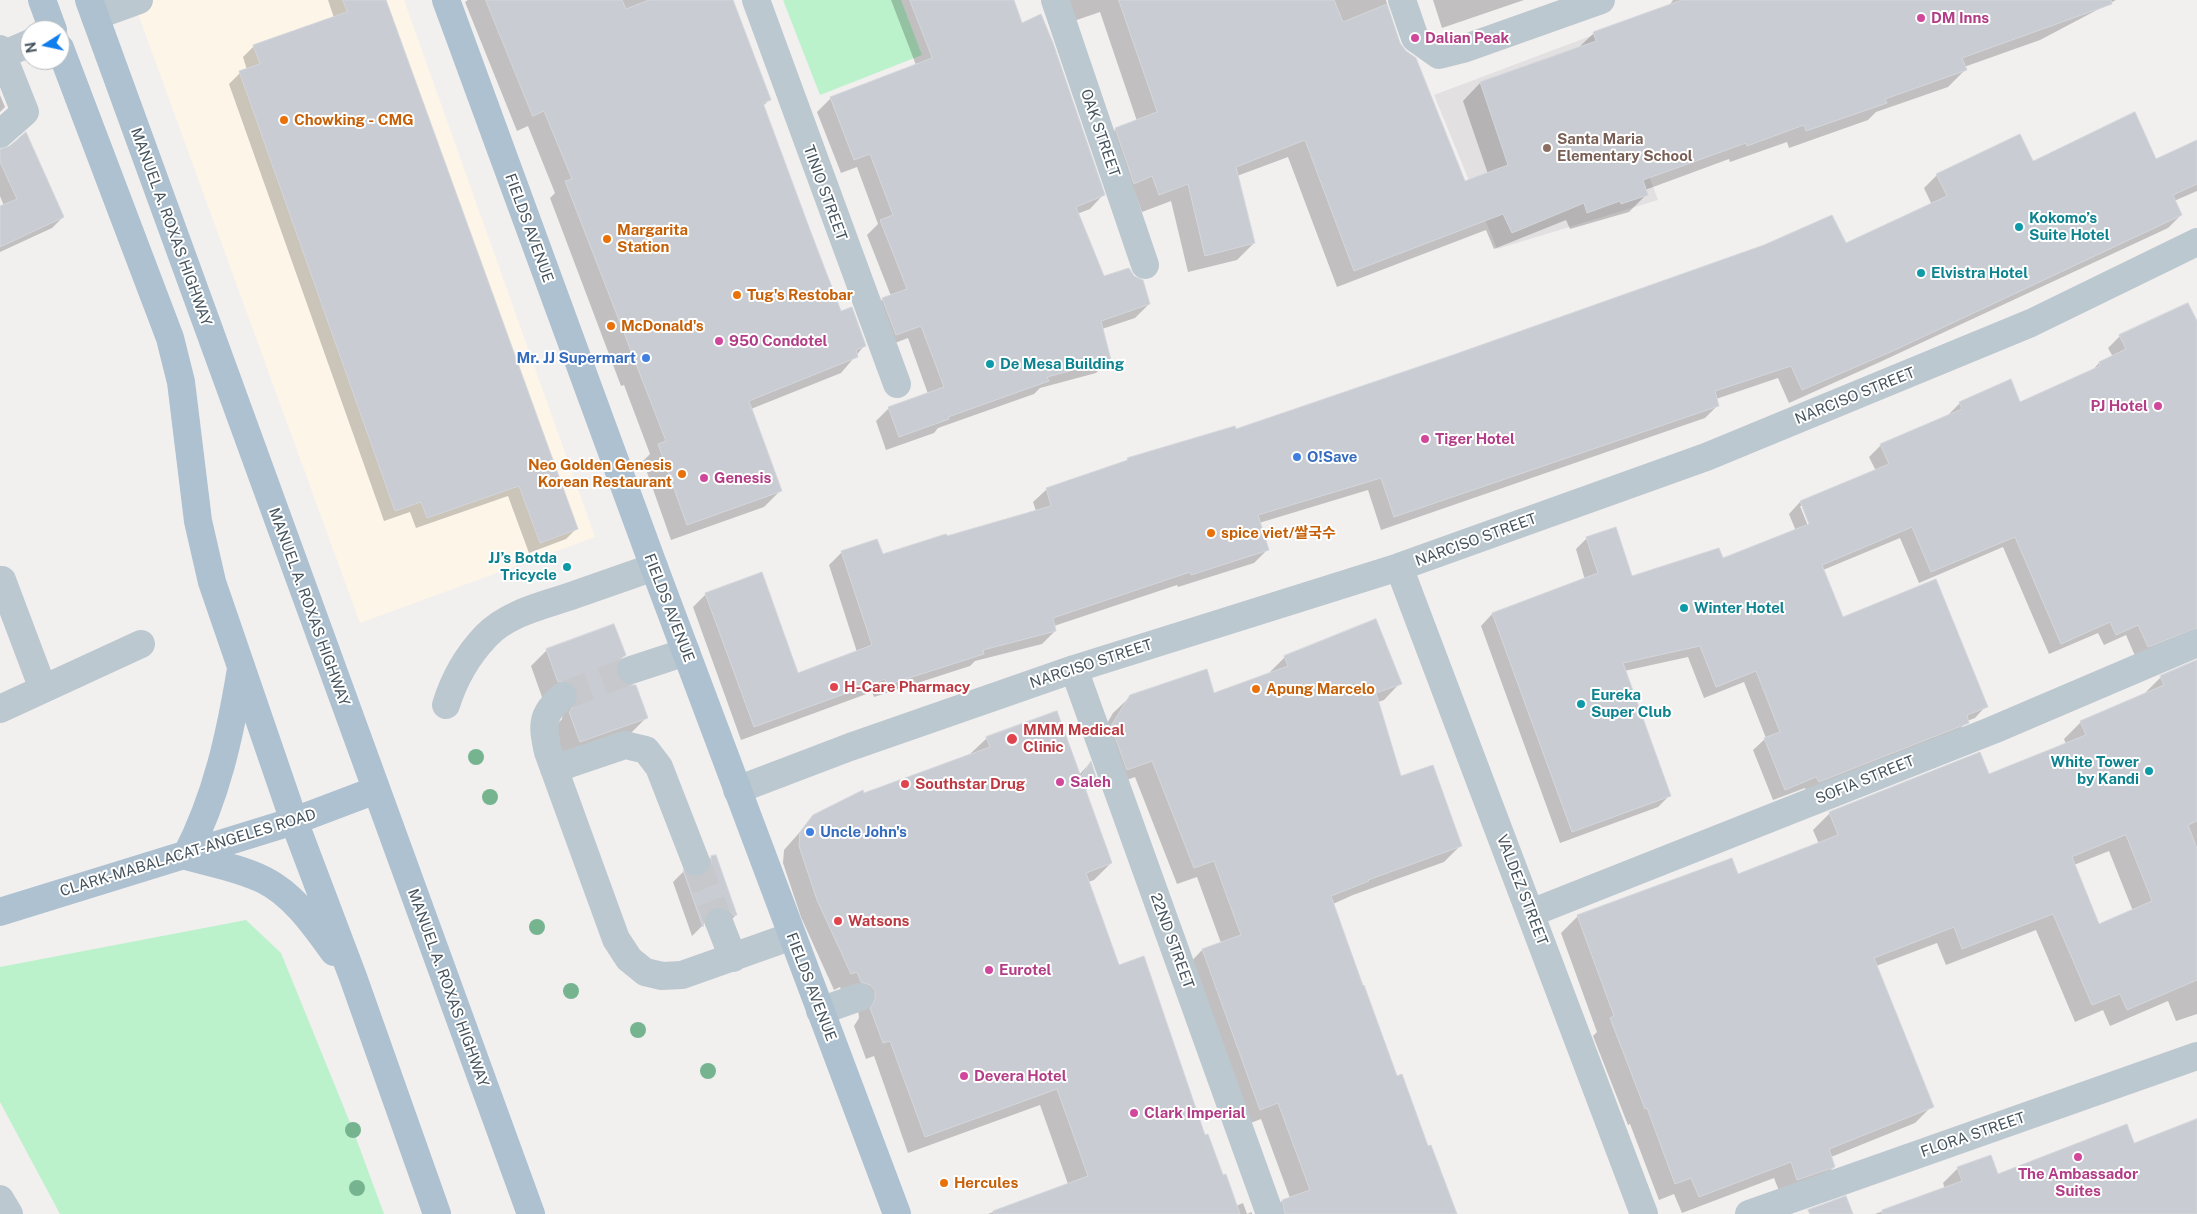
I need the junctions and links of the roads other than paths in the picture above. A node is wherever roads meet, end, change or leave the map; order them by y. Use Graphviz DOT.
graph roads {
  1 [pos="42,0"];
  2 [pos="139,0"];
  3 [pos="446,0"];
  4 [pos="756,0"];
  5 [pos="1054,0"];
  6 [pos="1402,0"];
  7 [pos="1601,0"];
  8 [pos="92,8"];
  9 [pos="49,20"];
  10 [pos="20,46"];
  11 [pos="1,53"];
  12 [pos="68,70"];
  13 [pos="0,134"];
  14 [pos="2197,242"];
  15 [pos="1145,265"];
  16 [pos="897,384"];
  17 [pos="654,567"];
  18 [pos="1399,567"];
  19 [pos="2,580"];
  20 [pos="141,644"];
  21 [pos="2197,644"];
  22 [pos="686,652"];
  23 [pos="242,664"];
  24 [pos="1074,669"];
  25 [pos="631,670"];
  26 [pos="43,689"];
  27 [pos="563,696"];
  28 [pos="446,705"];
  29 [pos="0,709"];
  30 [pos="554,769"];
  31 [pos="376,790"];
  32 [pos="737,790"];
  33 [pos="294,821"];
  34 [pos="186,856"];
  35 [pos="696,862"];
  36 [pos="0,912"];
  37 [pos="1531,912"];
  38 [pos="719,922"];
  39 [pos="792,936"];
  40 [pos="733,958"];
  41 [pos="353,977"];
  42 [pos="860,997"];
  43 [pos="820,1011"];
  44 [pos="2197,1056"];
  45 [pos="0,1199"];
  46 [pos="9,1214"];
  47 [pos="436,1214"];
  48 [pos="531,1214"];
  49 [pos="897,1214"];
  50 [pos="1270,1214"];
  51 [pos="1644,1214"];
  52 [pos="1749,1214"];
  1 -- 9 [label="main road"];
  2 -- 8 [label="street"];
  3 -- 17 [label="main road, FIELDS AVENUE"];
  4 -- 16 [label="street, TINIO STREET"];
  5 -- 15 [label="street, OAK STREET"];
  6 -- 7 [label="street"];
  8 -- 31 [label="main road, MANUEL A. ROXAS HIGHWAY"];
  10 -- 11 [label="street"];
  11 -- 13 [label="street"];
  12 -- 23 [label="main road"];
  14 -- 18 [label="street, NARCISO STREET"];
  17 -- 22 [label="main road, FIELDS AVENUE"];
  17 -- 28 [label="street"];
  18 -- 24 [label="street, NARCISO STREET"];
  18 -- 37 [label="street, VALDEZ STREET"];
  19 -- 26 [label="street"];
  20 -- 26 [label="street"];
  21 -- 37 [label="street, SOFIA STREET"];
  22 -- 25 [label="street"];
  22 -- 32 [label="main road, FIELDS AVENUE"];
  23 -- 33 [label="main road"];
  23 -- 34 [label="main road"];
  24 -- 32 [label="street, NARCISO STREET"];
  24 -- 50 [label="street, 22ND STREET"];
  26 -- 29 [label="street"];
  27 -- 30 [label="street"];
  30 -- 35 [label="street"];
  30 -- 40 [label="street"];
  31 -- 33 [label="main road, CLARK-MABALACAT-ANGELES ROAD"];
  31 -- 48 [label="main road, MANUEL A. ROXAS HIGHWAY"];
  32 -- 39 [label="main road, FIELDS AVENUE"];
  33 -- 34 [label="main road, CLARK-MABALACAT-ANGELES ROAD"];
  33 -- 41 [label="main road"];
  34 -- 36 [label="main road, CLARK-MABALACAT-ANGELES ROAD"];
  34 -- 41 [label="main road"];
  37 -- 51 [label="street, VALDEZ STREET"];
  38 -- 40 [label="street"];
  39 -- 40 [label="street"];
  39 -- 43 [label="main road, FIELDS AVENUE"];
  41 -- 47 [label="main road"];
  42 -- 43 [label="street"];
  43 -- 49 [label="main road, FIELDS AVENUE"];
  44 -- 52 [label="street, FLORA STREET"];
  45 -- 46 [label="street"];
}
